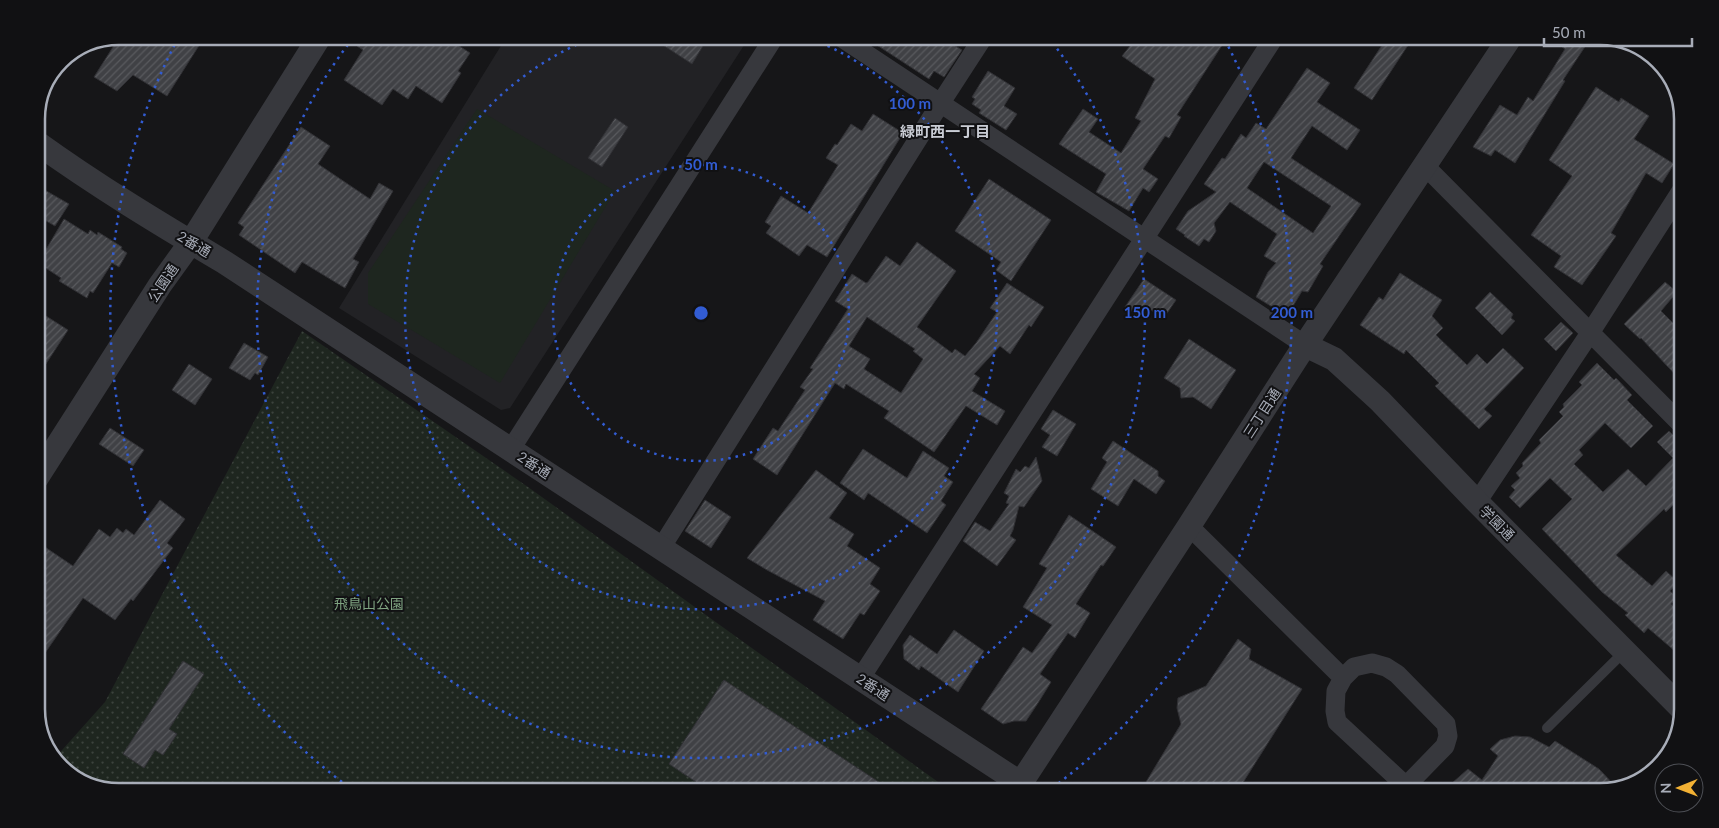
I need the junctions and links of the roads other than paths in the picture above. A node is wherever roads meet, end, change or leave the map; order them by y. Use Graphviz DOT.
graph roads {
  1 [pos="314,45"];
  2 [pos="769,45"];
  3 [pos="852,45"];
  4 [pos="978,45"];
  5 [pos="1268,45"];
  6 [pos="1505,45"];
  7 [pos="940,104"];
  8 [pos="45,148"];
  9 [pos="1425,166"];
  10 [pos="1674,206"];
  11 [pos="1144,239"];
  12 [pos="191,242"];
  13 [pos="1590,333"];
  14 [pos="1305,345"];
  15 [pos="1674,417"];
  16 [pos="511,450"];
  17 [pos="45,465"];
  18 [pos="1477,502"];
  19 [pos="1189,526"];
  20 [pos="661,548"];
  21 [pos="1625,652"];
  22 [pos="1343,678"];
  23 [pos="860,679"];
  24 [pos="1674,702"];
  25 [pos="1547,728"];
  26 [pos="1012,783"];
  27 [pos="1025,783"];
  28 [pos="1397,783"];
  29 [pos="1409,783"];
  1 -- 12 [label="street, 公園通"];
  2 -- 16 [label="street"];
  3 -- 7 [label="street"];
  4 -- 7 [label="street"];
  5 -- 11 [label="street"];
  6 -- 9 [label="street, 三丁目通"];
  7 -- 11 [label="street"];
  7 -- 20 [label="street"];
  8 -- 12 [label="street, 2番通"];
  9 -- 13 [label="street"];
  9 -- 14 [label="street, 三丁目通"];
  10 -- 13 [label="street"];
  11 -- 14 [label="street"];
  11 -- 23 [label="street"];
  12 -- 16 [label="street, 2番通"];
  12 -- 17 [label="street, 公園通"];
  13 -- 15 [label="street"];
  13 -- 18 [label="street"];
  14 -- 18 [label="street, 学園通"];
  14 -- 19 [label="street, 三丁目通"];
  16 -- 20 [label="street, 2番通"];
  18 -- 21 [label="street, 学園通"];
  19 -- 22 [label="street"];
  19 -- 27 [label="street, 三丁目通"];
  20 -- 23 [label="street, 2番通"];
  21 -- 24 [label="street, 学園通"];
  21 -- 25 [label="lane"];
  22 -- 28 [label="street"];
  22 -- 29 [label="street"];
  23 -- 26 [label="street, 2番通"];
}
